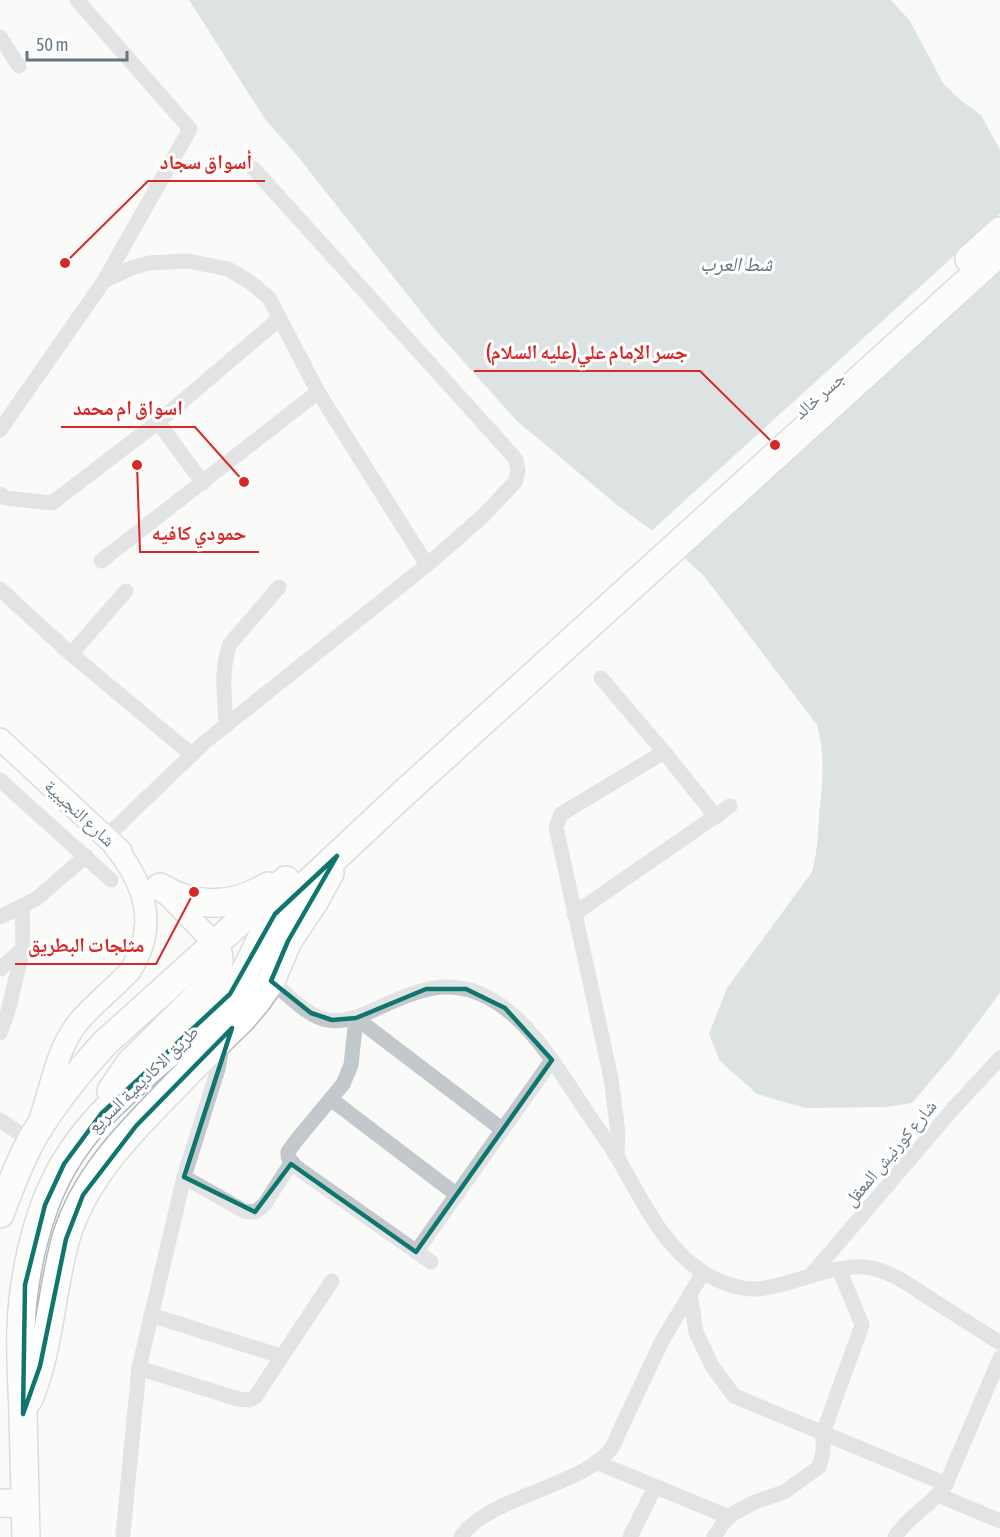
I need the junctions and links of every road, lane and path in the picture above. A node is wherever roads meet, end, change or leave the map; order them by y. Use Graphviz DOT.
graph roads {
  1 [pos="77,0"];
  2 [pos="0,37"];
  3 [pos="19,66"];
  4 [pos="253,168"];
  5 [pos="1000,231"];
  6 [pos="1000,252"];
  7 [pos="104,281"];
  8 [pos="279,319"];
  9 [pos="318,392"];
  10 [pos="158,423"];
  11 [pos="0,430"];
  12 [pos="203,483"];
  13 [pos="0,494"];
  14 [pos="101,561"];
  15 [pos="427,566"];
  16 [pos="279,587"];
  17 [pos="0,590"];
  18 [pos="126,591"];
  19 [pos="563,638"];
  20 [pos="71,654"];
  21 [pos="601,678"];
  22 [pos="226,726"];
  23 [pos="0,740"];
  24 [pos="664,752"];
  25 [pos="192,755"];
  26 [pos="0,780"];
  27 [pos="395,790"];
  28 [pos="730,806"];
  29 [pos="716,817"];
  30 [pos="109,840"];
  31 [pos="86,856"];
  32 [pos="337,856"];
  33 [pos="302,866"];
  34 [pos="111,880"];
  35 [pos="160,887"];
  36 [pos="22,907"];
  37 [pos="574,914"];
  38 [pos="0,916"];
  39 [pos="214,944"];
  40 [pos="23,949"];
  41 [pos="0,969"];
  42 [pos="271,981"];
  43 [pos="356,1018"];
  44 [pos="0,1033"];
  45 [pos="223,1037"];
  46 [pos="1000,1058"];
  47 [pos="552,1060"];
  48 [pos="332,1100"];
  49 [pos="100,1114"];
  50 [pos="0,1120"];
  51 [pos="503,1130"];
  52 [pos="32,1138"];
  53 [pos="617,1157"];
  54 [pos="291,1163"];
  55 [pos="183,1177"];
  56 [pos="457,1195"];
  57 [pos="0,1214"];
  58 [pos="416,1252"];
  59 [pos="431,1262"];
  60 [pos="839,1269"];
  61 [pos="704,1273"];
  62 [pos="812,1275"];
  63 [pos="332,1281"];
  64 [pos="690,1294"];
  65 [pos="151,1315"];
  66 [pos="1000,1343"];
  67 [pos="280,1356"];
  68 [pos="1000,1358"];
  69 [pos="139,1368"];
  70 [pos="23,1414"];
  71 [pos="823,1433"];
  72 [pos="596,1462"];
  73 [pos="655,1486"];
  74 [pos="942,1490"];
  75 [pos="13,1504"];
  76 [pos="729,1517"];
  77 [pos="1000,1521"];
  78 [pos="123,1534"];
  79 [pos="26,1537"];
  80 [pos="461,1537"];
  81 [pos="630,1537"];
  82 [pos="714,1537"];
  83 [pos="895,1537"];
  1 -- 7 [label="street"];
  2 -- 3 [label="street"];
  4 -- 15 [label="street"];
  5 -- 19 [label="highway, جسر خالد"];
  6 -- 19 [label="highway, جسر خالد"];
  7 -- 8 [label="street"];
  7 -- 11 [label="street"];
  8 -- 9 [label="street"];
  8 -- 10 [label="street"];
  9 -- 12 [label="street"];
  9 -- 15 [label="street"];
  10 -- 12 [label="street"];
  10 -- 13 [label="street"];
  12 -- 14 [label="street"];
  15 -- 22 [label="street"];
  16 -- 22 [label="street"];
  17 -- 20 [label="street"];
  18 -- 20 [label="street"];
  19 -- 27 [label="highway"];
  20 -- 25 [label="street"];
  21 -- 24 [label="street"];
  22 -- 25 [label="street"];
  23 -- 30 [label="main road, شارع النجيبية"];
  24 -- 29 [label="street"];
  24 -- 37 [label="street"];
  25 -- 30 [label="street"];
  26 -- 31 [label="street"];
  27 -- 32 [label="highway, طريق الاكاديمية السريع"];
  27 -- 33 [label="highway"];
  28 -- 29 [label="street"];
  29 -- 37 [label="street"];
  30 -- 35 [label="main road, شارع النجيبية"];
  30 -- 52 [label="main road"];
  31 -- 34 [label="street"];
  31 -- 36 [label="street"];
  32 -- 42 [label="highway"];
  32 -- 49 [label="highway, طريق الاكاديمية السريع"];
  33 -- 35 [label="highway"];
  33 -- 39 [label="highway"];
  35 -- 39 [label="main road, شارع النجيبية"];
  36 -- 38 [label="street"];
  36 -- 40 [label="street"];
  37 -- 53 [label="street"];
  39 -- 49 [label="highway"];
  39 -- 52 [label="highway"];
  40 -- 41 [label="street"];
  40 -- 44 [label="street"];
  42 -- 43 [label="street"];
  42 -- 45 [label="highway"];
  43 -- 47 [label="street"];
  43 -- 48 [label="street"];
  43 -- 51 [label="street"];
  45 -- 55 [label="street"];
  45 -- 70 [label="highway"];
  46 -- 62 [label="street, شارع كورنيش المعقل"];
  47 -- 51 [label="street"];
  47 -- 53 [label="street"];
  48 -- 54 [label="street"];
  48 -- 56 [label="street"];
  49 -- 70 [label="highway, طريق الاكاديمية السريع"];
  50 -- 52 [label="street"];
  51 -- 56 [label="street"];
  52 -- 57 [label="highway"];
  53 -- 61 [label="street"];
  54 -- 55 [label="street"];
  54 -- 58 [label="street"];
  55 -- 65 [label="street"];
  56 -- 58 [label="street"];
  58 -- 59 [label="street"];
  60 -- 62 [label="street"];
  60 -- 66 [label="street"];
  60 -- 71 [label="street"];
  61 -- 62 [label="street"];
  61 -- 64 [label="street"];
  63 -- 67 [label="street"];
  64 -- 71 [label="street"];
  64 -- 72 [label="street"];
  65 -- 67 [label="street"];
  65 -- 69 [label="street"];
  67 -- 69 [label="street"];
  68 -- 74 [label="street"];
  69 -- 78 [label="street"];
  70 -- 75 [label="highway, طريق الاكاديمية السريع"];
  71 -- 74 [label="street"];
  71 -- 76 [label="street"];
  72 -- 73 [label="street"];
  72 -- 80 [label="street"];
  73 -- 76 [label="street"];
  73 -- 81 [label="street"];
  74 -- 77 [label="street"];
  74 -- 83 [label="street"];
  75 -- 79 [label="highway, طريق الاكاديمية السريع"];
  76 -- 82 [label="street"];
}
